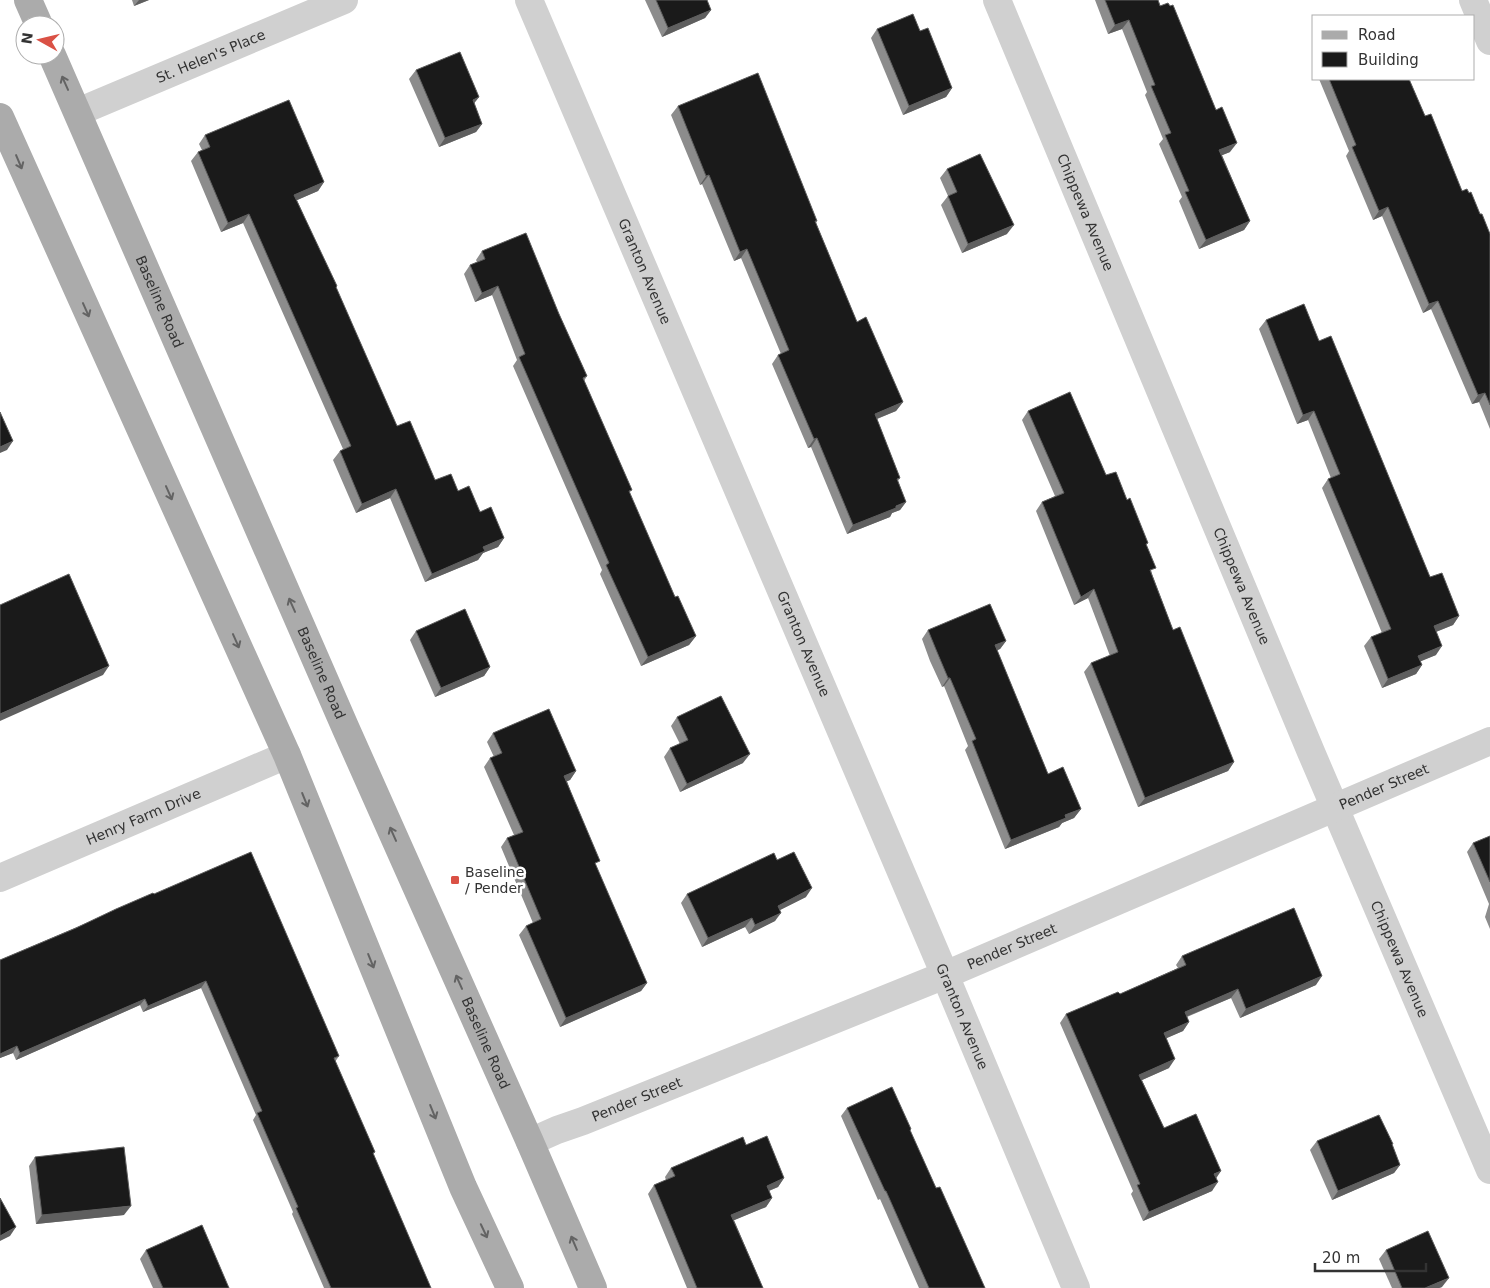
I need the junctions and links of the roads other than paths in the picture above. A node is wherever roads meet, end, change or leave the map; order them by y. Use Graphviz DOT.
graph roads {
  1 [pos="28,0"];
  2 [pos="344,0"];
  3 [pos="529,0"];
  4 [pos="997,0"];
  5 [pos="1473,0"];
  6 [pos="35,15"];
  7 [pos="1490,41"];
  8 [pos="57,65"];
  9 [pos="78,112"];
  10 [pos="0,117"];
  11 [pos="1490,741"];
  12 [pos="287,755"];
  13 [pos="1335,808"];
  14 [pos="0,878"];
  15 [pos="945,975"];
  16 [pos="530,1142"];
  17 [pos="1490,1170"];
  18 [pos="510,1288"];
  19 [pos="593,1288"];
  20 [pos="1076,1288"];
  1 -- 6 [label="main road"];
  2 -- 9 [label="street, St. Helen's Place"];
  3 -- 15 [label="street, Granton Avenue"];
  4 -- 13 [label="street, Chippewa Avenue"];
  5 -- 7 [label="street"];
  9 -- 8 [label="main road, Baseline Road, one-way"];
  16 -- 9 [label="main road, Baseline Road, one-way"];
  10 -- 12 [label="main road, one-way"];
  11 -- 13 [label="street, Pender Street"];
  12 -- 14 [label="street, Henry Farm Drive"];
  12 -- 18 [label="main road, one-way"];
  13 -- 15 [label="street, Pender Street"];
  13 -- 17 [label="street, Chippewa Avenue"];
  15 -- 16 [label="street, Pender Street"];
  15 -- 20 [label="street, Granton Avenue"];
  19 -- 16 [label="main road, Baseline Road, one-way"];
}
